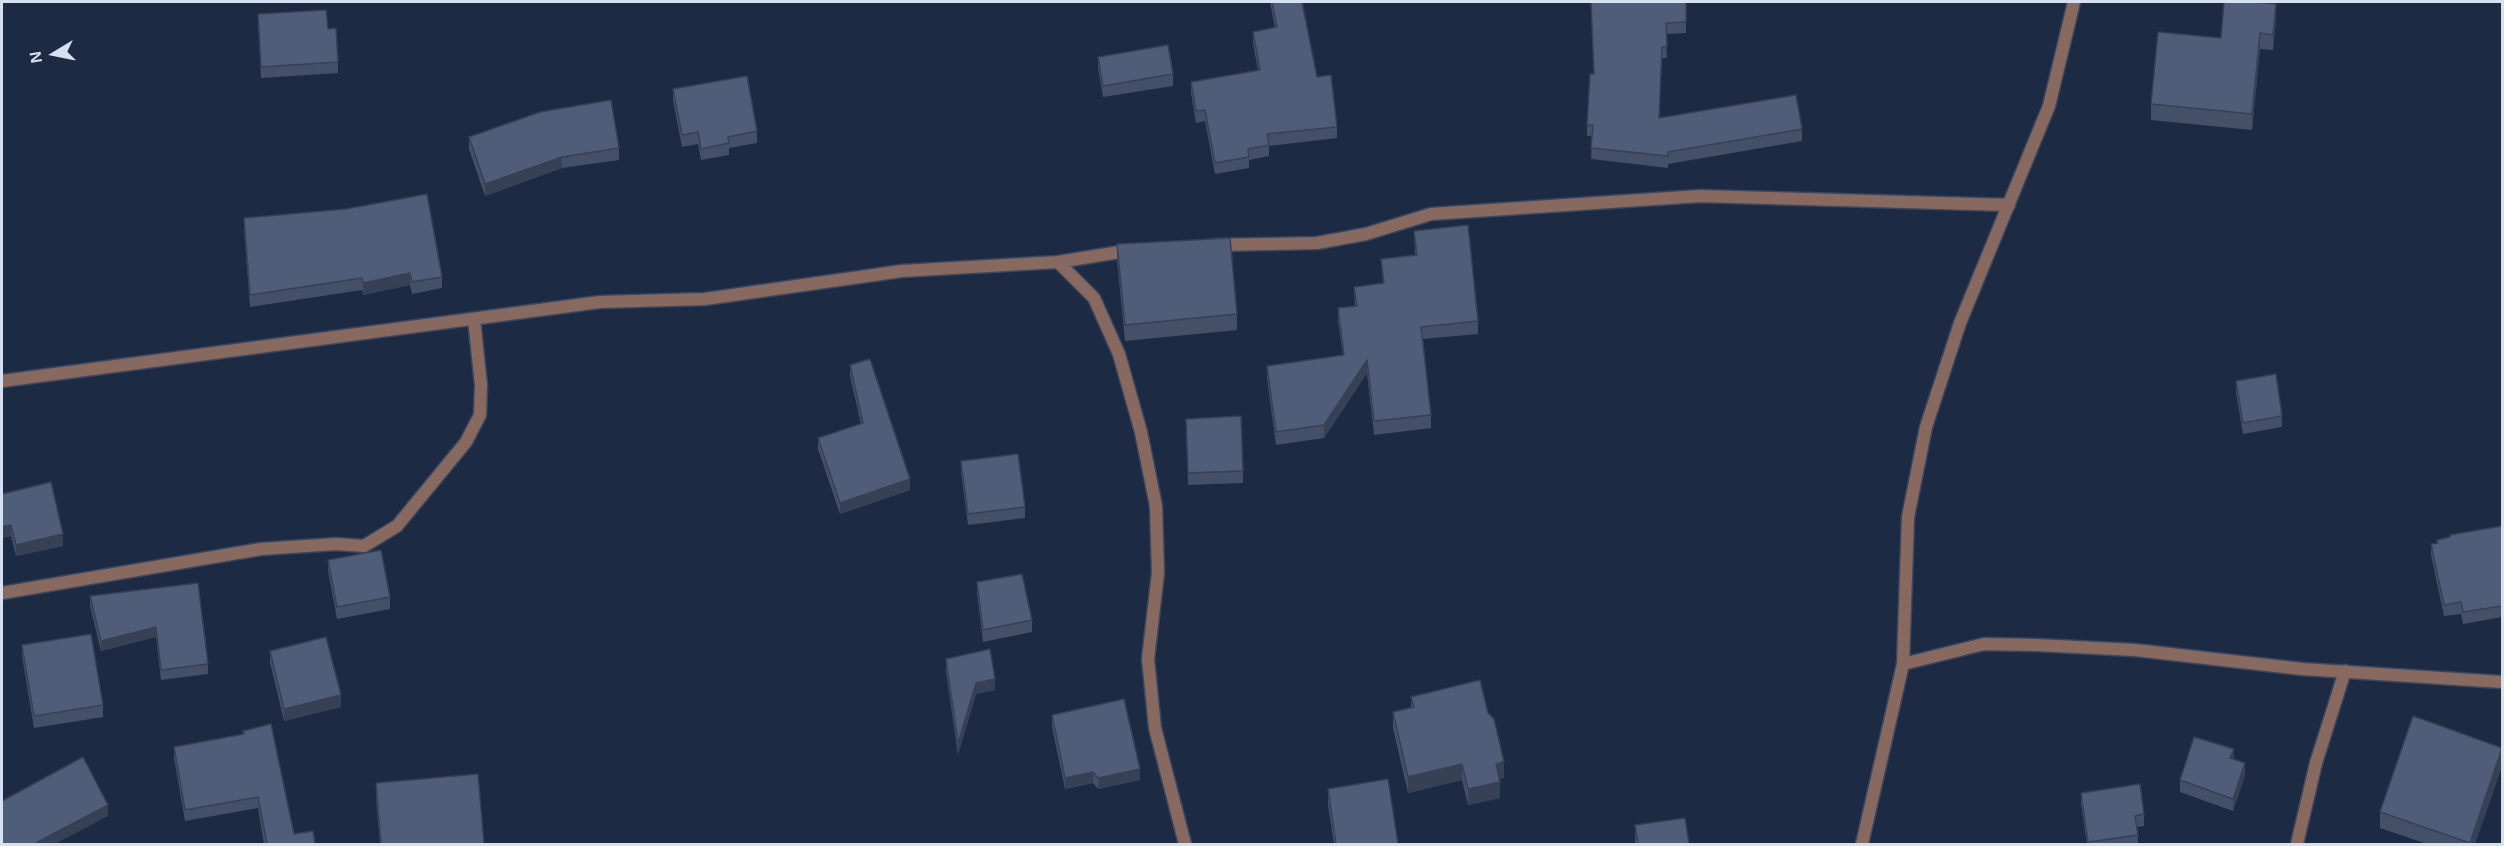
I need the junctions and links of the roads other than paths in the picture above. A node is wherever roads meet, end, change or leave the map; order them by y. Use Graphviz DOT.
graph roads {
  1 [pos="2074,2"];
  2 [pos="2009,205"];
  3 [pos="1200,245"];
  4 [pos="1141,249"];
  5 [pos="1058,262"];
  6 [pos="474,319"];
  7 [pos="2,381"];
  8 [pos="2,593"];
  9 [pos="1904,664"];
  10 [pos="2345,671"];
  11 [pos="2502,682"];
  12 [pos="1185,844"];
  13 [pos="1862,844"];
  14 [pos="2297,844"];
  1 -- 2 [label="street"];
  2 -- 3 [label="street"];
  2 -- 9 [label="street"];
  4 -- 5 [label="street"];
  5 -- 6 [label="street"];
  5 -- 12 [label="street"];
  6 -- 7 [label="street"];
  6 -- 8 [label="street"];
  9 -- 10 [label="street"];
  9 -- 13 [label="street"];
  10 -- 11 [label="street"];
  10 -- 14 [label="street"];
}
